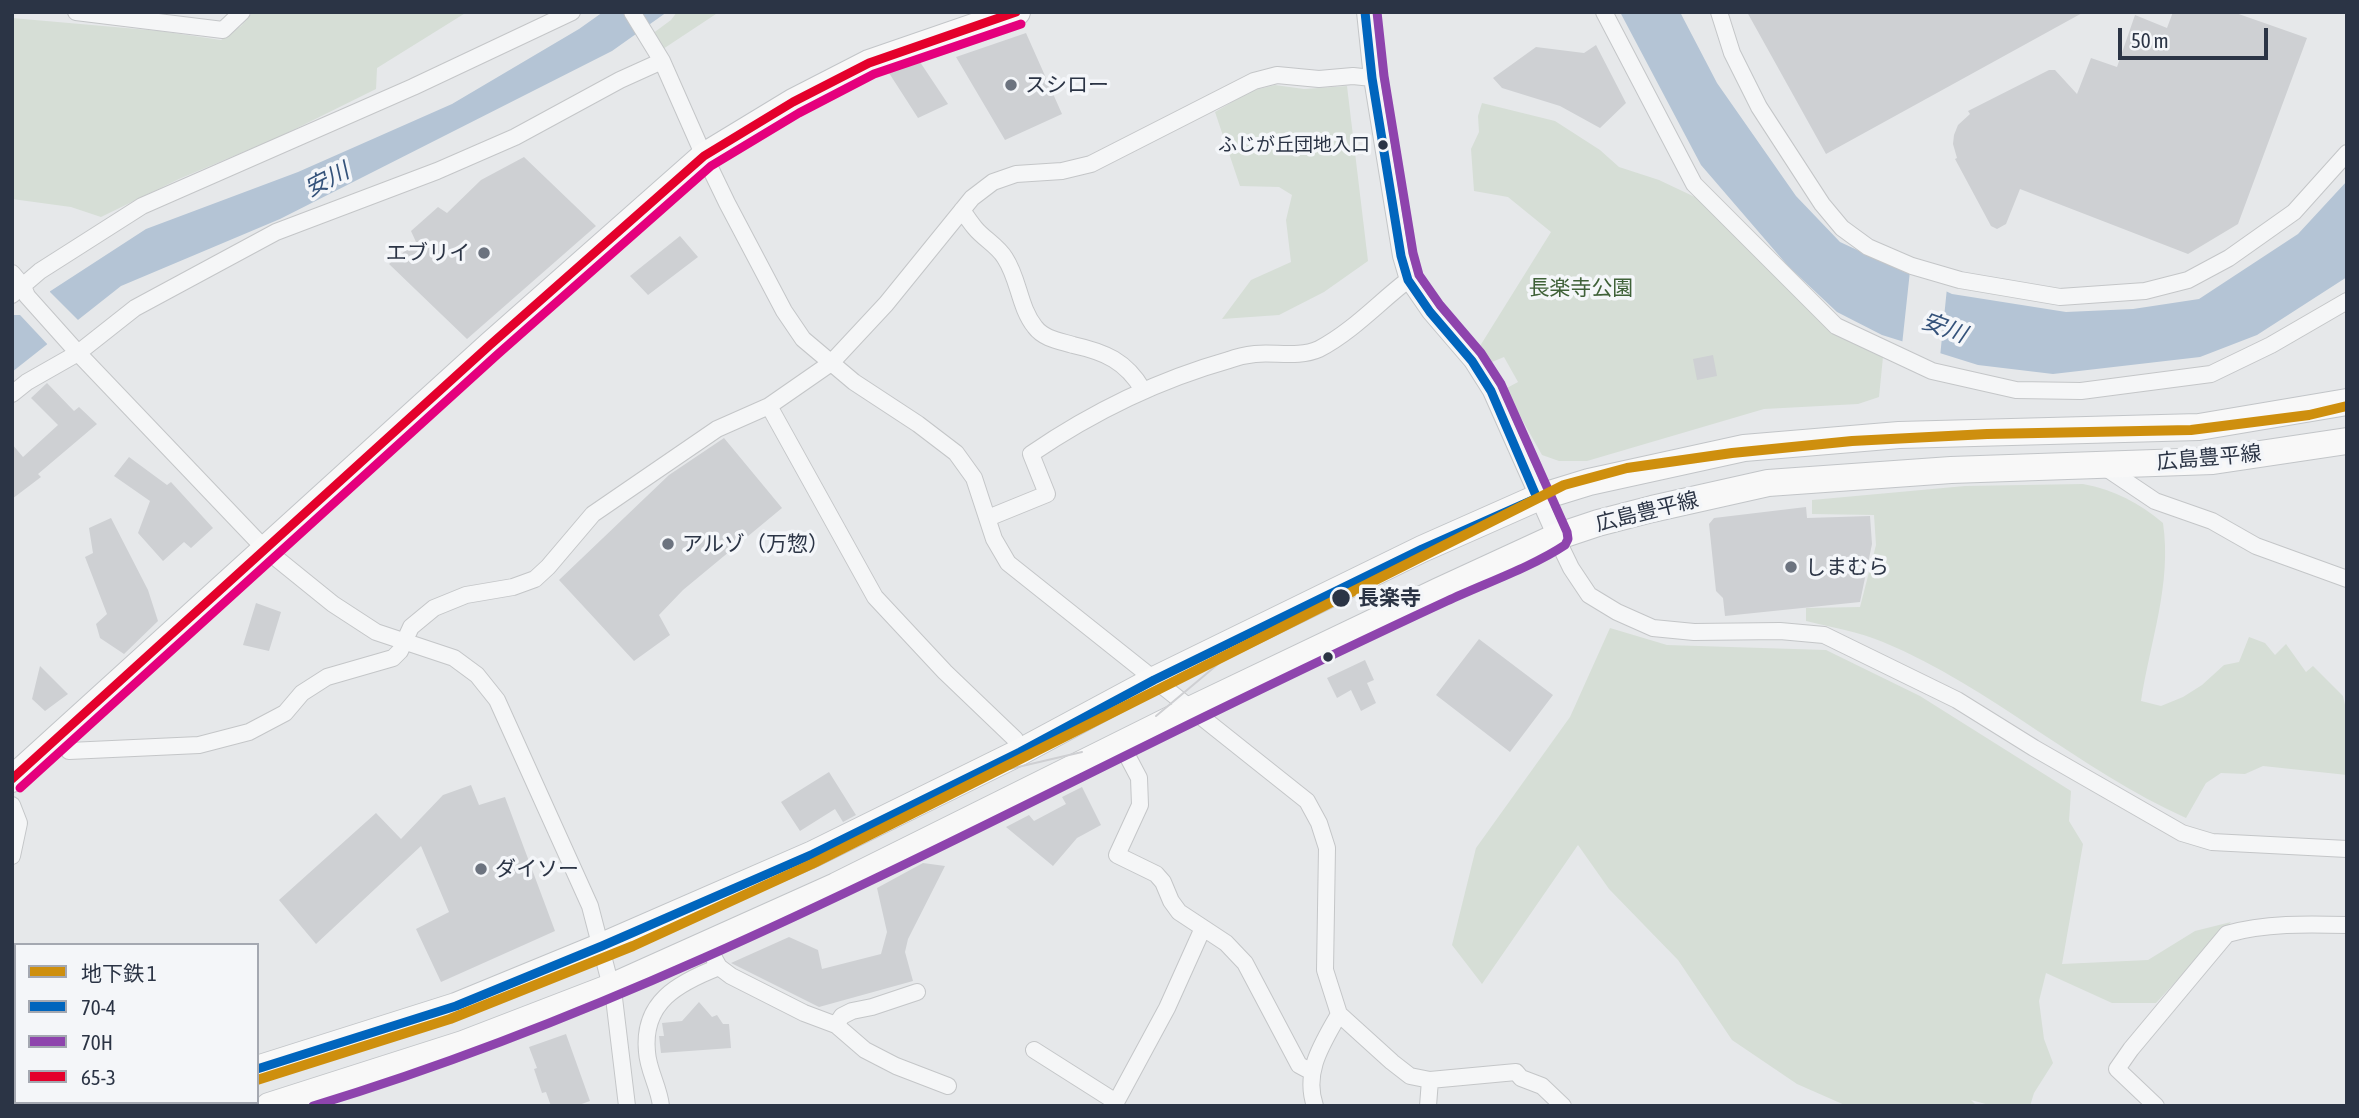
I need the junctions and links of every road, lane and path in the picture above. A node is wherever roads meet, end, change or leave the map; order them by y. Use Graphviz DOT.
graph roads {
  1 [pos="76,12"];
  2 [pos="242,12"];
  3 [pos="572,12"];
  4 [pos="632,12"];
  5 [pos="1017,12"];
  6 [pos="1365,12"];
  7 [pos="1604,12"];
  8 [pos="1719,12"];
  9 [pos="157,16"];
  10 [pos="660,58"];
  11 [pos="1372,78"];
  12 [pos="2347,153"];
  13 [pos="704,156"];
  14 [pos="962,210"];
  15 [pos="12,273"];
  16 [pos="1408,280"];
  17 [pos="21,292"];
  18 [pos="2347,301"];
  19 [pos="77,351"];
  20 [pos="831,363"];
  21 [pos="1143,390"];
  22 [pos="12,394"];
  23 [pos="2347,402"];
  24 [pos="769,406"];
  25 [pos="2347,441"];
  26 [pos="2100,464"];
  27 [pos="1537,498"];
  28 [pos="988,518"];
  29 [pos="1556,537"];
  30 [pos="265,549"];
  31 [pos="2347,579"];
  32 [pos="405,643"];
  33 [pos="1154,680"];
  34 [pos="1192,709"];
  35 [pos="1121,744"];
  36 [pos="69,751"];
  37 [pos="1020,751"];
  38 [pos="12,779"];
  39 [pos="12,805"];
  40 [pos="2347,849"];
  41 [pos="12,856"];
  42 [pos="2347,925"];
  43 [pos="1203,928"];
  44 [pos="602,946"];
  45 [pos="712,956"];
  46 [pos="611,987"];
  47 [pos="917,992"];
  48 [pos="1339,1014"];
  49 [pos="836,1025"];
  50 [pos="1034,1050"];
  51 [pos="259,1068"];
  52 [pos="1312,1072"];
  53 [pos="1430,1080"];
  54 [pos="948,1086"];
  55 [pos="1115,1104"];
  56 [pos="269,1106"];
  57 [pos="627,1106"];
  58 [pos="661,1106"];
  59 [pos="1315,1106"];
  60 [pos="1428,1106"];
  61 [pos="1563,1106"];
  62 [pos="2156,1106"];
  1 -- 9 [label="street"];
  2 -- 9 [label="street"];
  3 -- 17 [label="street"];
  4 -- 10 [label="street"];
  5 -- 13 [label="main road"];
  6 -- 11 [label="street"];
  7 -- 18 [label="street"];
  8 -- 12 [label="street"];
  10 -- 13 [label="street"];
  10 -- 19 [label="street"];
  11 -- 14 [label="street"];
  11 -- 16 [label="street"];
  13 -- 20 [label="street"];
  13 -- 30 [label="main road"];
  14 -- 20 [label="street"];
  14 -- 21 [label="street"];
  15 -- 17 [label="street"];
  16 -- 21 [label="street"];
  16 -- 27 [label="street"];
  17 -- 19 [label="street"];
  19 -- 22 [label="street"];
  19 -- 30 [label="street"];
  20 -- 24 [label="street"];
  20 -- 28 [label="street"];
  21 -- 28 [label="street"];
  23 -- 27 [label="main road, 広島豊平線"];
  24 -- 32 [label="street"];
  24 -- 37 [label="street"];
  25 -- 26 [label="main road, 広島豊平線"];
  26 -- 29 [label="main road, 広島豊平線"];
  26 -- 31 [label="street"];
  27 -- 29 [label="street"];
  27 -- 33 [label="main road, 広島豊平線"];
  28 -- 33 [label="street"];
  29 -- 34 [label="main road, 広島豊平線"];
  29 -- 40 [label="street"];
  30 -- 32 [label="street"];
  30 -- 38 [label="main road"];
  32 -- 36 [label="street"];
  32 -- 44 [label="street"];
  33 -- 34 [label="street"];
  33 -- 37 [label="main road, 広島豊平線"];
  34 -- 35 [label="main road, 広島豊平線"];
  34 -- 48 [label="street"];
  35 -- 43 [label="street"];
  35 -- 45 [label="main road, 広島豊平線"];
  37 -- 44 [label="main road, 広島豊平線"];
  39 -- 41 [label="street"];
  42 -- 62 [label="street"];
  43 -- 52 [label="street"];
  43 -- 55 [label="street"];
  44 -- 46 [label="street"];
  44 -- 51 [label="main road, 広島豊平線"];
  45 -- 46 [label="main road, 広島豊平線"];
  45 -- 49 [label="street"];
  45 -- 58 [label="street"];
  46 -- 56 [label="main road, 広島豊平線"];
  46 -- 57 [label="street"];
  47 -- 49 [label="street"];
  48 -- 52 [label="street"];
  48 -- 53 [label="street"];
  49 -- 54 [label="street"];
  50 -- 55 [label="street"];
  52 -- 59 [label="street"];
  53 -- 60 [label="street"];
  53 -- 61 [label="street"];
}
